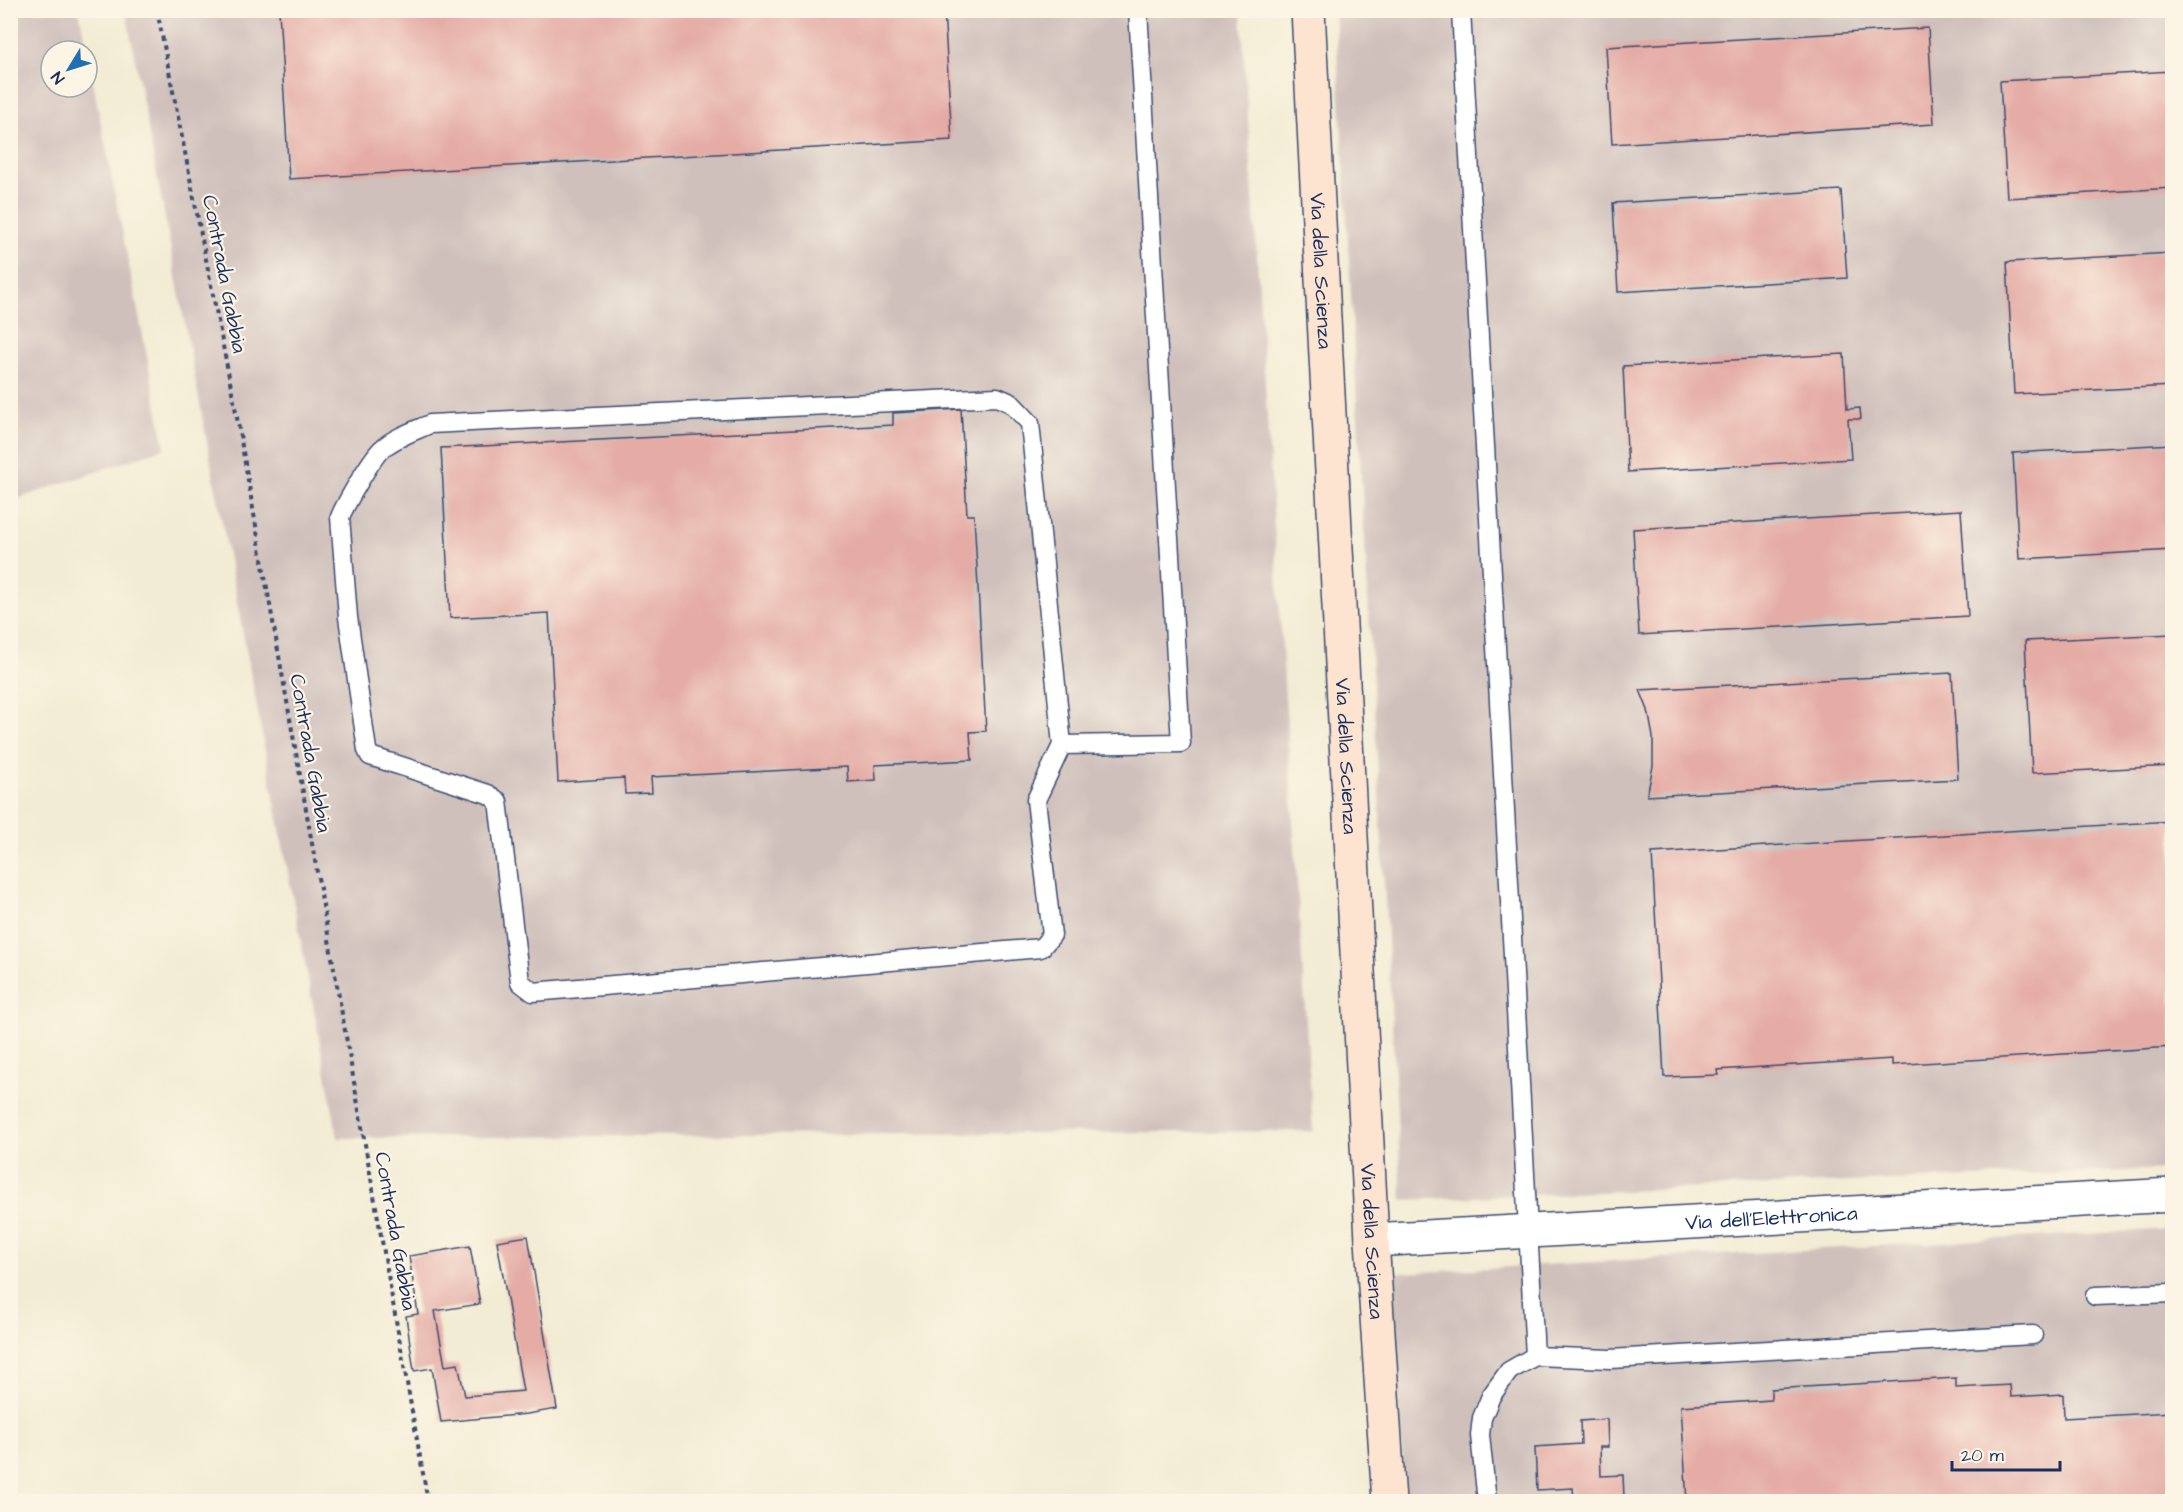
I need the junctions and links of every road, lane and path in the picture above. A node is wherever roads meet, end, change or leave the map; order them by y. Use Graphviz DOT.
graph roads {
  1 [pos="158,10"];
  2 [pos="1138,10"];
  3 [pos="1308,10"];
  4 [pos="1461,10"];
  5 [pos="1062,745"];
  6 [pos="2172,1195"];
  7 [pos="1528,1231"];
  8 [pos="1372,1240"];
  9 [pos="2172,1293"];
  10 [pos="2095,1296"];
  11 [pos="2033,1335"];
  12 [pos="1534,1356"];
  13 [pos="428,1502"];
  14 [pos="1389,1502"];
  15 [pos="1487,1502"];
  1 -- 13 [label="path, Contrada Gabbia"];
  2 -- 5 [label="lane"];
  3 -- 8 [label="street, Via della Scienza"];
  4 -- 7 [label="lane"];
  5 -- 5 [label="lane"];
  6 -- 7 [label="street, Via dell'Elettronica"];
  7 -- 8 [label="street, Via dell'Elettronica"];
  7 -- 12 [label="lane"];
  8 -- 14 [label="street, Via della Scienza"];
  9 -- 10 [label="lane"];
  11 -- 12 [label="lane"];
  12 -- 15 [label="lane"];
}
